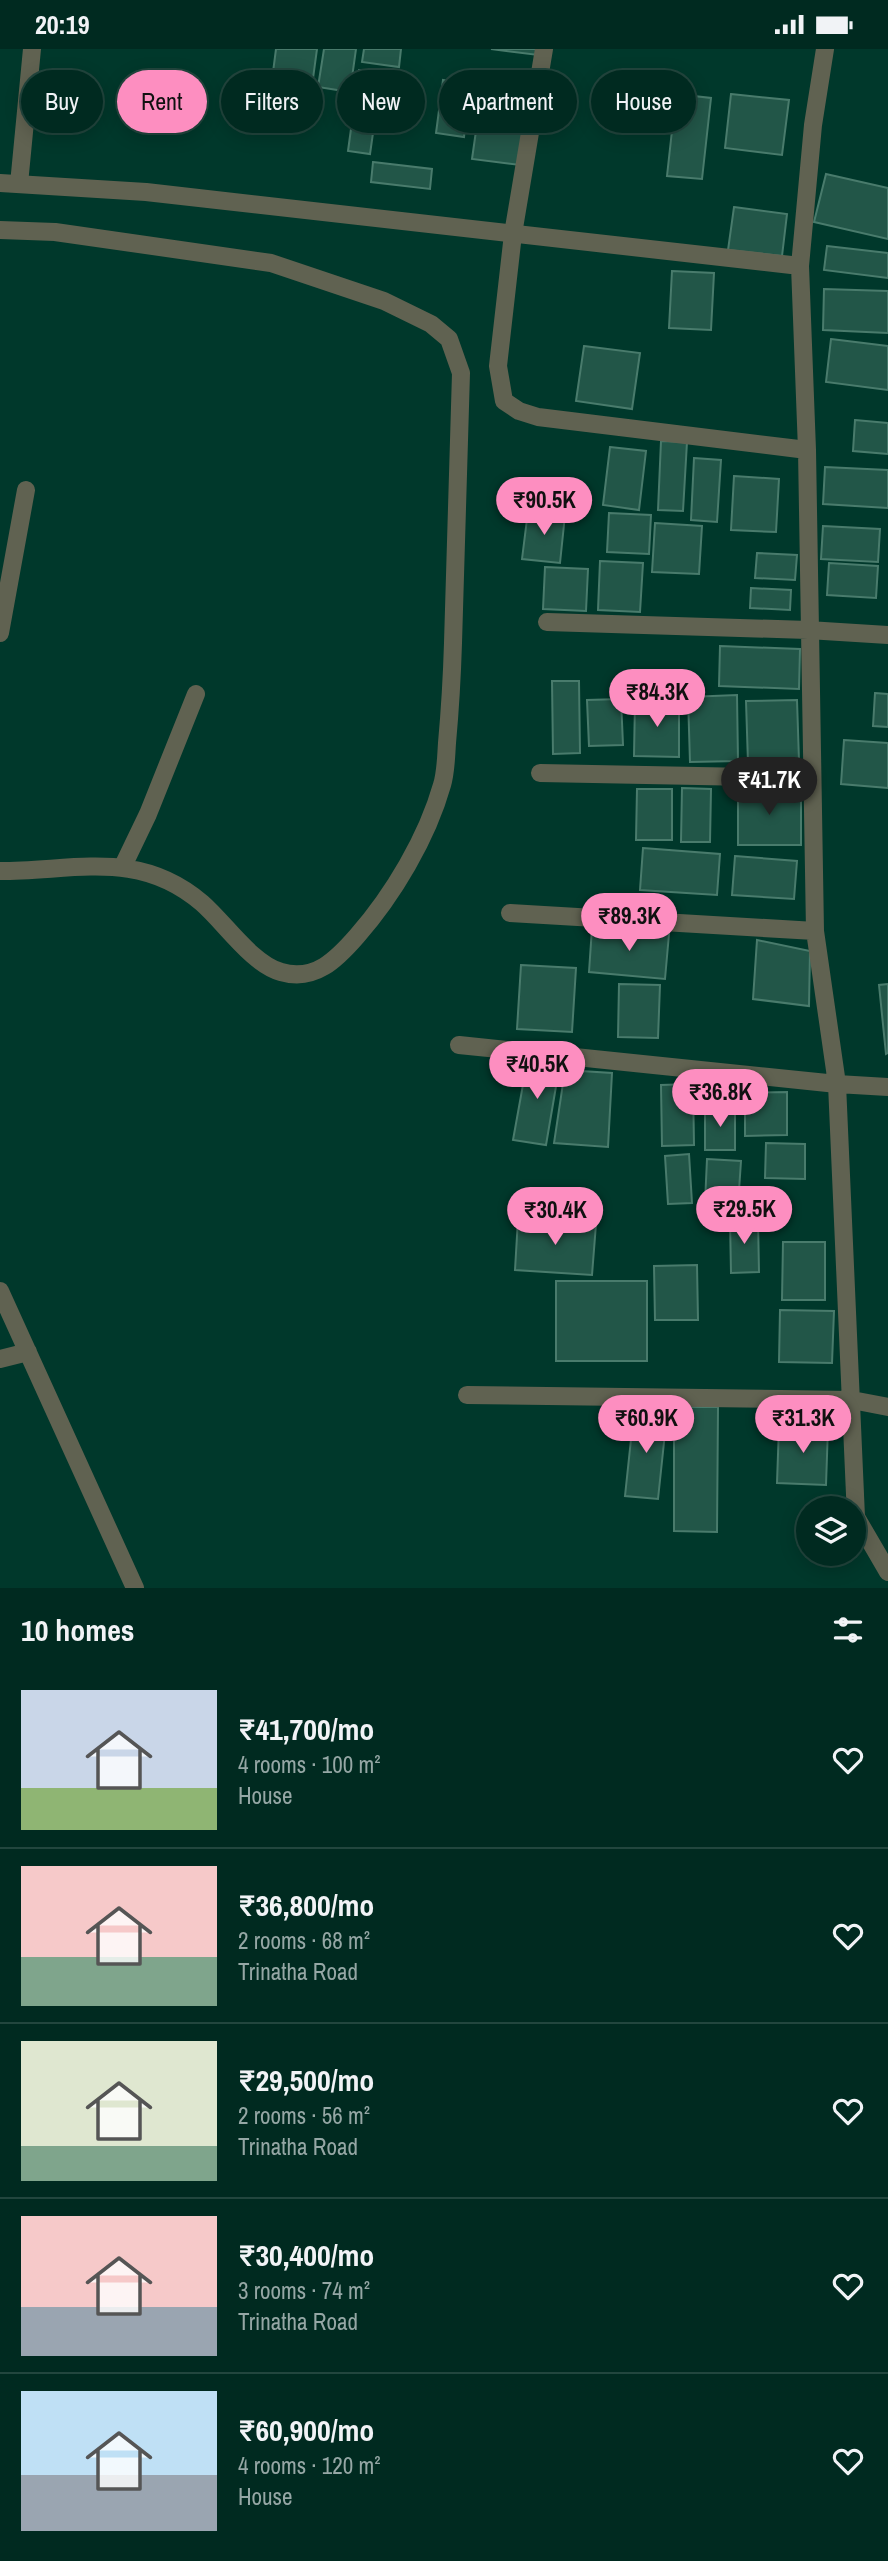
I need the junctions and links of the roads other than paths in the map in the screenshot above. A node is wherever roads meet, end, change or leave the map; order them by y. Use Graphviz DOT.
graph roads {
  1 [pos="32,49"];
  2 [pos="544,49"];
  3 [pos="825,49"];
  4 [pos="0,183"];
  5 [pos="19,184"];
  6 [pos="0,230"];
  7 [pos="513,234"];
  8 [pos="800,266"];
  9 [pos="807,450"];
  10 [pos="26,489"];
  11 [pos="547,622"];
  12 [pos="808,629"];
  13 [pos="0,633"];
  14 [pos="888,635"];
  15 [pos="196,694"];
  16 [pos="540,773"];
  17 [pos="811,778"];
  18 [pos="122,866"];
  19 [pos="0,871"];
  20 [pos="510,913"];
  21 [pos="815,931"];
  22 [pos="459,1045"];
  23 [pos="837,1084"];
  24 [pos="888,1087"];
  25 [pos="0,1291"];
  26 [pos="28,1352"];
  27 [pos="0,1359"];
  28 [pos="467,1395"];
  29 [pos="852,1400"];
  30 [pos="888,1407"];
  31 [pos="888,1572"];
  32 [pos="135,1588"];
  1 -- 5 [label="street"];
  2 -- 7 [label="street"];
  3 -- 8 [label="street"];
  4 -- 5 [label="street"];
  5 -- 7 [label="street"];
  6 -- 18 [label="street"];
  7 -- 8 [label="street"];
  7 -- 9 [label="street"];
  8 -- 9 [label="street"];
  9 -- 12 [label="street"];
  10 -- 13 [label="street"];
  11 -- 12 [label="street"];
  12 -- 14 [label="street"];
  12 -- 17 [label="street"];
  15 -- 18 [label="street"];
  16 -- 17 [label="street"];
  17 -- 21 [label="street"];
  18 -- 19 [label="street"];
  20 -- 21 [label="street"];
  21 -- 23 [label="street"];
  22 -- 23 [label="street"];
  23 -- 24 [label="street"];
  23 -- 29 [label="street"];
  25 -- 26 [label="street"];
  26 -- 27 [label="street"];
  26 -- 32 [label="street"];
  28 -- 29 [label="street"];
  29 -- 30 [label="street"];
  29 -- 31 [label="street"];
}
